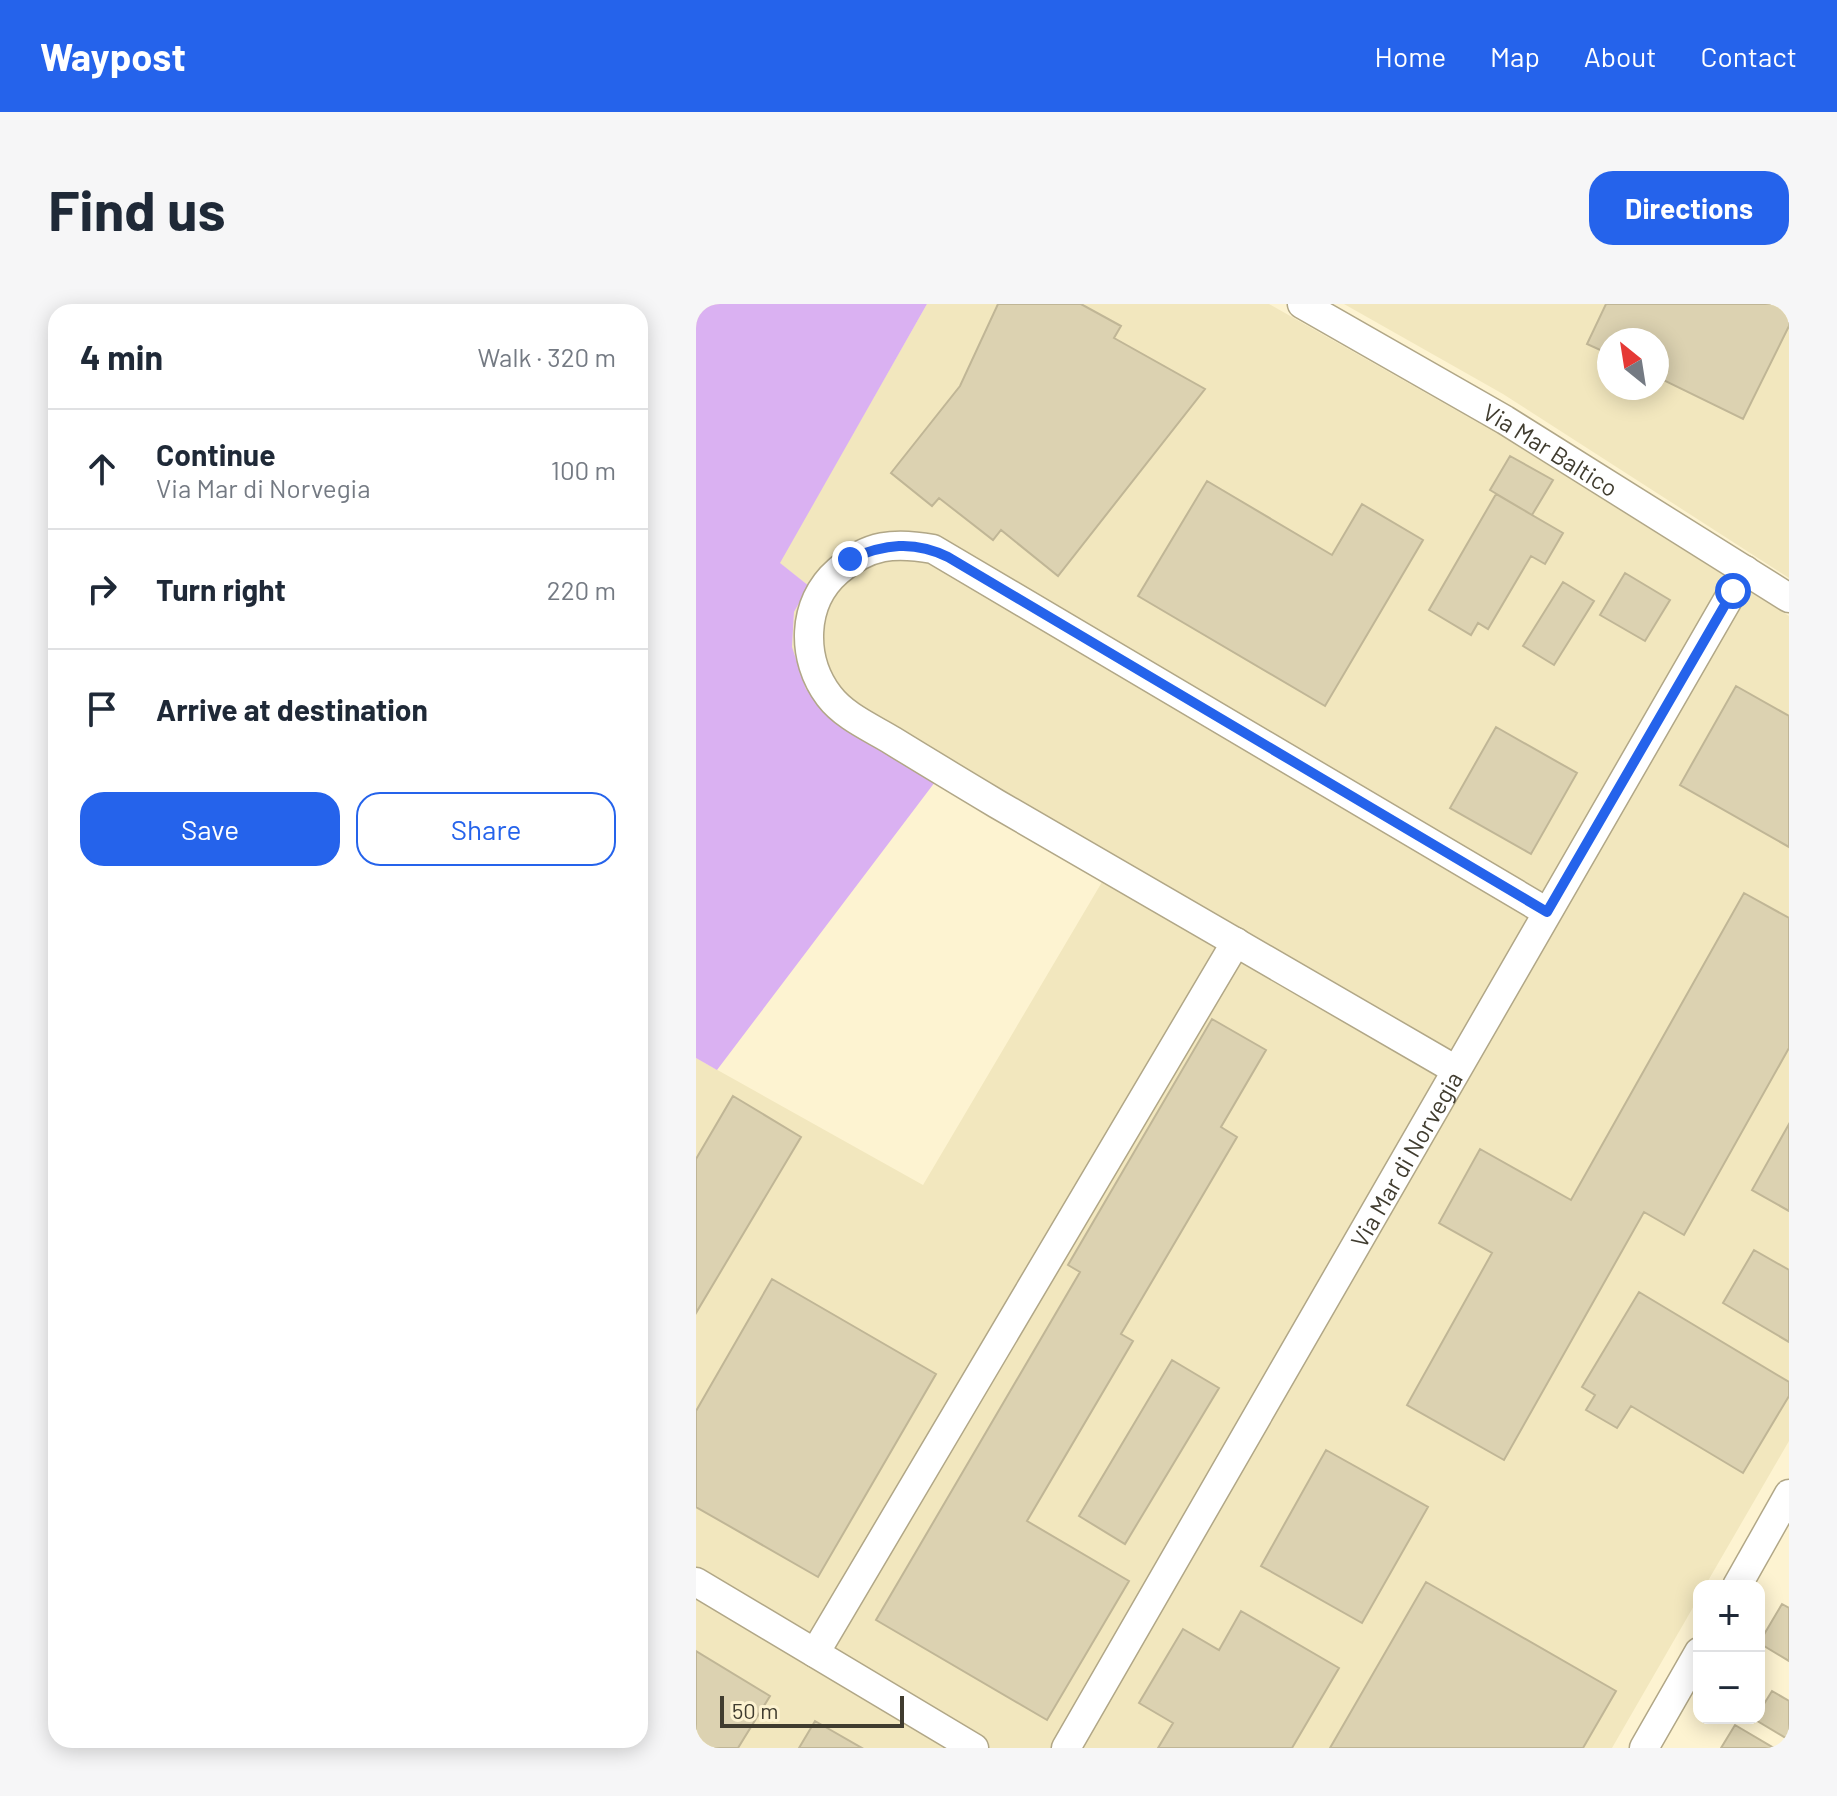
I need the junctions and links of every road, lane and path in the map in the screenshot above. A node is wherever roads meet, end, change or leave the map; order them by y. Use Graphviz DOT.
graph roads {
  1 [pos="1308,305"];
  2 [pos="1745,570"];
  3 [pos="1789,598"];
  4 [pos="1547,912"];
  5 [pos="1236,942"];
  6 [pos="1456,1070"];
  7 [pos="1789,1494"];
  8 [pos="1740,1580"];
  9 [pos="696,1582"];
  10 [pos="815,1653"];
  11 [pos="1693,1662"];
  12 [pos="961,1745"];
  13 [pos="1066,1748"];
  14 [pos="1644,1748"];
  1 -- 2 [label="street, Via Mar Baltico"];
  2 -- 3 [label="street, Via Mar Baltico"];
  2 -- 4 [label="street, Via Mar di Norvegia"];
  4 -- 5 [label="street"];
  4 -- 6 [label="street, Via Mar di Norvegia"];
  5 -- 6 [label="street"];
  5 -- 10 [label="street"];
  6 -- 13 [label="street, Via Mar di Norvegia"];
  7 -- 8 [label="street"];
  9 -- 10 [label="street"];
  10 -- 12 [label="street"];
  11 -- 14 [label="street"];
}
